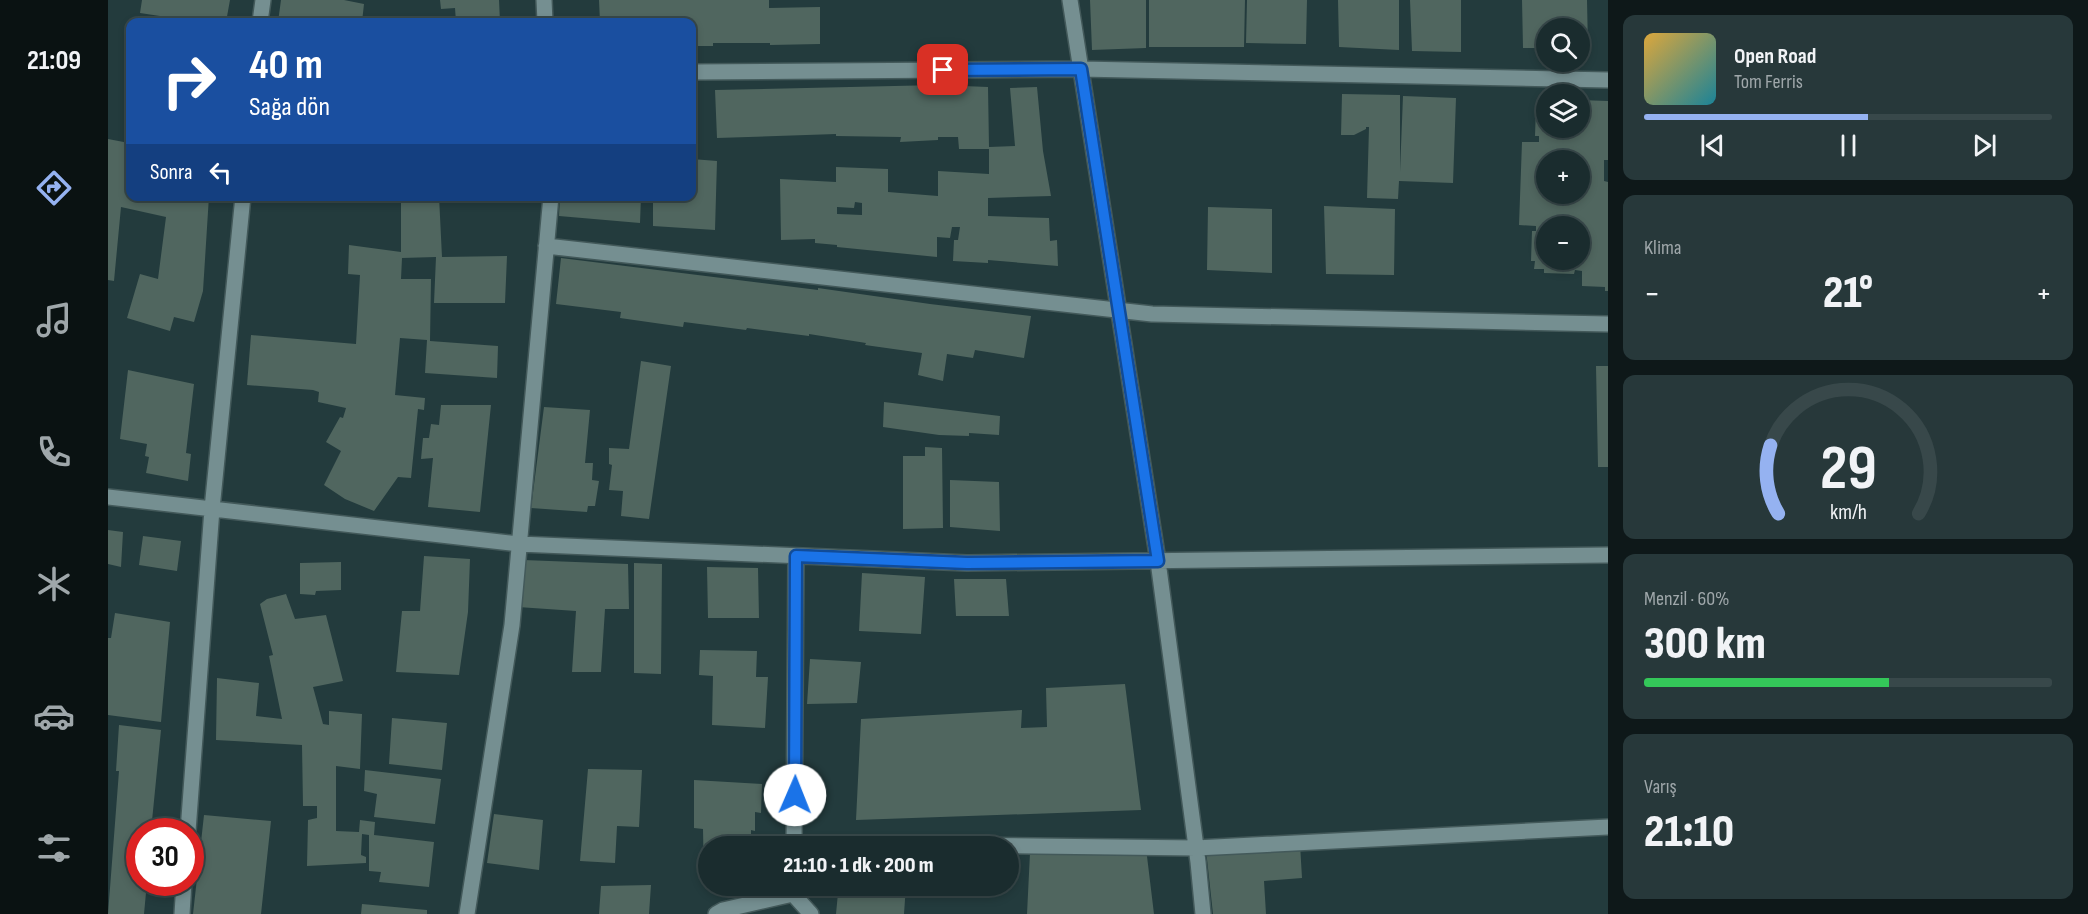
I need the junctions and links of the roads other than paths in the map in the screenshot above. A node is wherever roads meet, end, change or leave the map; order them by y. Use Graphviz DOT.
graph roads {
  1 [pos="263,0"];
  2 [pos="544,0"];
  3 [pos="1070,0"];
  4 [pos="261,18"];
  5 [pos="546,18"];
  6 [pos="1081,69"];
  7 [pos="696,72"];
  8 [pos="1608,80"];
  9 [pos="243,201"];
  10 [pos="550,201"];
  11 [pos="546,246"];
  12 [pos="1119,311"];
  13 [pos="1608,324"];
  14 [pos="108,497"];
  15 [pos="212,509"];
  16 [pos="519,544"];
  17 [pos="1608,555"];
  18 [pos="796,556"];
  19 [pos="1158,561"];
  20 [pos="189,818"];
  21 [pos="1608,827"];
  22 [pos="794,836"];
  23 [pos="1019,847"];
  24 [pos="1196,848"];
  25 [pos="183,896"];
  26 [pos="772,896"];
  27 [pos="798,896"];
  28 [pos="182,914"];
  29 [pos="466,914"];
  30 [pos="716,914"];
  31 [pos="811,914"];
  32 [pos="1203,914"];
  1 -- 4 [label="street"];
  2 -- 5 [label="street"];
  3 -- 6 [label="street"];
  6 -- 7 [label="street"];
  6 -- 8 [label="street"];
  6 -- 12 [label="street"];
  9 -- 15 [label="street"];
  10 -- 11 [label="street"];
  11 -- 12 [label="street"];
  11 -- 16 [label="street"];
  12 -- 13 [label="street"];
  12 -- 19 [label="street"];
  14 -- 15 [label="street"];
  15 -- 16 [label="street"];
  15 -- 20 [label="street"];
  16 -- 18 [label="street"];
  16 -- 29 [label="street"];
  17 -- 19 [label="street"];
  18 -- 19 [label="street"];
  18 -- 22 [label="street"];
  19 -- 24 [label="street"];
  21 -- 24 [label="street"];
  23 -- 24 [label="street"];
  24 -- 32 [label="street"];
  25 -- 28 [label="street"];
  26 -- 30 [label="street"];
  27 -- 31 [label="street"];
}
